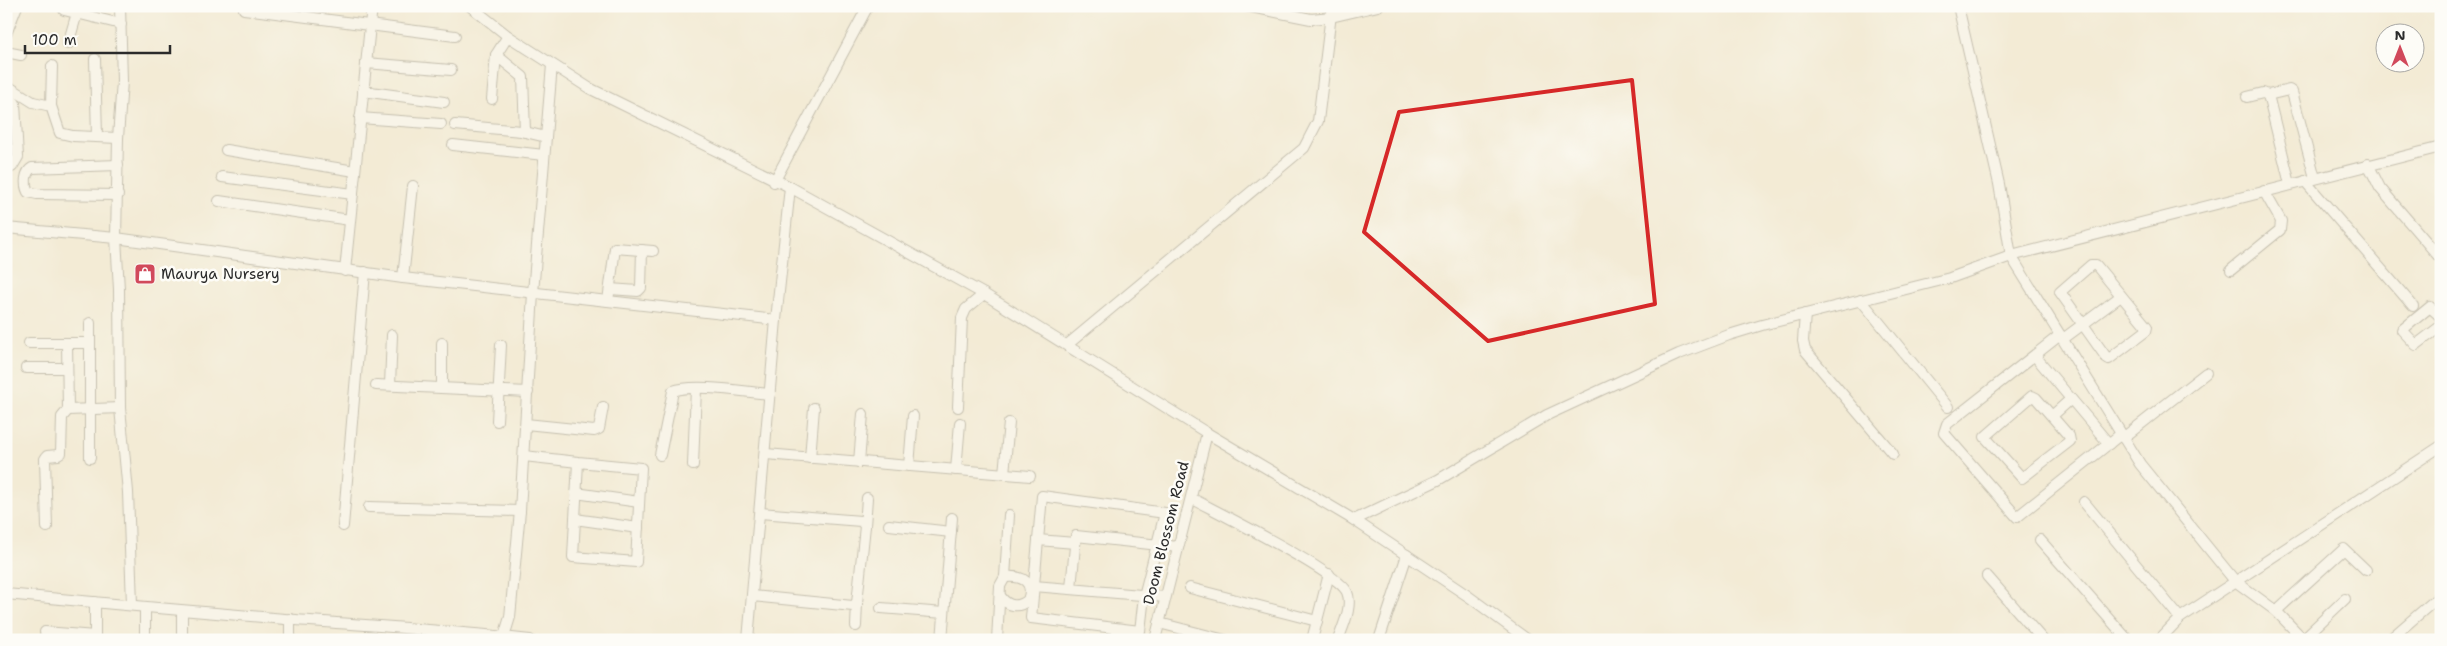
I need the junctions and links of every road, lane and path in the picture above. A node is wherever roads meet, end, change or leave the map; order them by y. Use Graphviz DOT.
graph roads {
  1 [pos="17,6"];
  2 [pos="120,6"];
  3 [pos="372,6"];
  4 [pos="470,6"];
  5 [pos="868,6"];
  6 [pos="1246,6"];
  7 [pos="1332,6"];
  8 [pos="1378,6"];
  9 [pos="1958,6"];
  10 [pos="244,9"];
  11 [pos="64,10"];
  12 [pos="77,13"];
  13 [pos="1331,17"];
  14 [pos="121,24"];
  15 [pos="370,25"];
  16 [pos="6,34"];
  17 [pos="456,36"];
  18 [pos="508,36"];
  19 [pos="68,44"];
  20 [pos="6,52"];
  21 [pos="21,55"];
  22 [pos="496,56"];
  23 [pos="96,58"];
  24 [pos="366,63"];
  25 [pos="552,65"];
  26 [pos="52,66"];
  27 [pos="451,70"];
  28 [pos="6,85"];
  29 [pos="363,91"];
  30 [pos="2268,95"];
  31 [pos="6,97"];
  32 [pos="2247,97"];
  33 [pos="492,99"];
  34 [pos="444,102"];
  35 [pos="51,106"];
  36 [pos="360,118"];
  37 [pos="441,124"];
  38 [pos="456,125"];
  39 [pos="11,132"];
  40 [pos="525,132"];
  41 [pos="97,137"];
  42 [pos="546,137"];
  43 [pos="118,138"];
  44 [pos="453,145"];
  45 [pos="2441,147"];
  46 [pos="226,150"];
  47 [pos="544,155"];
  48 [pos="2368,164"];
  49 [pos="118,165"];
  50 [pos="6,167"];
  51 [pos="355,171"];
  52 [pos="222,178"];
  53 [pos="2310,179"];
  54 [pos="774,182"];
  55 [pos="2290,184"];
  56 [pos="413,186"];
  57 [pos="790,188"];
  58 [pos="2264,191"];
  59 [pos="353,194"];
  60 [pos="118,195"];
  61 [pos="219,201"];
  62 [pos="350,220"];
  63 [pos="6,228"];
  64 [pos="116,238"];
  65 [pos="2011,256"];
  66 [pos="2441,259"];
  67 [pos="345,270"];
  68 [pos="2231,270"];
  69 [pos="365,272"];
  70 [pos="403,278"];
  71 [pos="610,289"];
  72 [pos="533,293"];
  73 [pos="984,294"];
  74 [pos="2122,296"];
  75 [pos="1861,300"];
  76 [pos="608,301"];
  77 [pos="2413,306"];
  78 [pos="1805,314"];
  79 [pos="2441,317"];
  80 [pos="776,320"];
  81 [pos="90,323"];
  82 [pos="2083,325"];
  83 [pos="2439,332"];
  84 [pos="392,335"];
  85 [pos="2061,337"];
  86 [pos="29,343"];
  87 [pos="66,343"];
  88 [pos="90,343"];
  89 [pos="442,343"];
  90 [pos="501,344"];
  91 [pos="1068,345"];
  92 [pos="2035,356"];
  93 [pos="26,368"];
  94 [pos="67,368"];
  95 [pos="2206,373"];
  96 [pos="376,385"];
  97 [pos="390,386"];
  98 [pos="442,388"];
  99 [pos="696,388"];
  100 [pos="499,391"];
  101 [pos="528,392"];
  102 [pos="770,394"];
  103 [pos="2071,399"];
  104 [pos="603,407"];
  105 [pos="958,407"];
  106 [pos="1948,407"];
  107 [pos="120,408"];
  108 [pos="814,408"];
  109 [pos="90,409"];
  110 [pos="68,410"];
  111 [pos="863,414"];
  112 [pos="912,416"];
  113 [pos="2052,416"];
  114 [pos="497,421"];
  115 [pos="1009,422"];
  116 [pos="960,423"];
  117 [pos="526,424"];
  118 [pos="1207,433"];
  119 [pos="2122,436"];
  120 [pos="2108,444"];
  121 [pos="2441,446"];
  122 [pos="766,454"];
  123 [pos="1893,454"];
  124 [pos="660,455"];
  125 [pos="524,456"];
  126 [pos="90,458"];
  127 [pos="810,458"];
  128 [pos="578,462"];
  129 [pos="859,462"];
  130 [pos="693,465"];
  131 [pos="908,466"];
  132 [pos="956,470"];
  133 [pos="1004,474"];
  134 [pos="1030,476"];
  135 [pos="576,493"];
  136 [pos="867,498"];
  137 [pos="1190,498"];
  138 [pos="639,502"];
  139 [pos="2084,502"];
  140 [pos="369,507"];
  141 [pos="520,511"];
  142 [pos="760,513"];
  143 [pos="1009,515"];
  144 [pos="952,518"];
  145 [pos="575,519"];
  146 [pos="1354,520"];
  147 [pos="889,525"];
  148 [pos="343,526"];
  149 [pos="865,526"];
  150 [pos="47,527"];
  151 [pos="638,528"];
  152 [pos="951,532"];
  153 [pos="1038,540"];
  154 [pos="2040,540"];
  155 [pos="1075,544"];
  156 [pos="1157,545"];
  157 [pos="1178,547"];
  158 [pos="1407,555"];
  159 [pos="2366,570"];
  160 [pos="1329,574"];
  161 [pos="1987,576"];
  162 [pos="1005,577"];
  163 [pos="2235,581"];
  164 [pos="1034,586"];
  165 [pos="1071,588"];
  166 [pos="1190,588"];
  167 [pos="6,594"];
  168 [pos="2441,595"];
  169 [pos="752,596"];
  170 [pos="1144,596"];
  171 [pos="1001,597"];
  172 [pos="1166,597"];
  173 [pos="2345,599"];
  174 [pos="95,602"];
  175 [pos="857,603"];
  176 [pos="132,604"];
  177 [pos="145,607"];
  178 [pos="881,608"];
  179 [pos="182,611"];
  180 [pos="2276,611"];
  181 [pos="944,613"];
  182 [pos="510,617"];
  183 [pos="2180,618"];
  184 [pos="290,619"];
  185 [pos="1317,621"];
  186 [pos="1159,623"];
  187 [pos="856,626"];
  188 [pos="45,632"];
  189 [pos="95,638"];
  190 [pos="503,638"];
  191 [pos="514,639"];
  192 [pos="2303,639"];
  193 [pos="145,640"];
  194 [pos="182,640"];
  195 [pos="290,640"];
  196 [pos="530,640"];
  197 [pos="748,640"];
  198 [pos="942,640"];
  199 [pos="997,640"];
  200 [pos="1155,640"];
  201 [pos="1224,640"];
  202 [pos="1312,640"];
  203 [pos="1338,640"];
  204 [pos="1379,640"];
  205 [pos="1528,640"];
  206 [pos="2043,640"];
  207 [pos="2128,640"];
  208 [pos="2158,640"];
  209 [pos="2389,640"];
  1 -- 16 [label="street"];
  2 -- 14 [label="street"];
  3 -- 15 [label="street"];
  4 -- 18 [label="street"];
  5 -- 54 [label="street"];
  6 -- 13 [label="street"];
  7 -- 13 [label="street"];
  8 -- 13 [label="street"];
  9 -- 65 [label="street"];
  10 -- 15 [label="street"];
  11 -- 12 [label="street"];
  12 -- 14 [label="street"];
  12 -- 19 [label="street"];
  13 -- 91 [label="street"];
  14 -- 43 [label="street"];
  15 -- 17 [label="street"];
  15 -- 24 [label="street"];
  18 -- 22 [label="street"];
  18 -- 25 [label="street"];
  20 -- 21 [label="street"];
  22 -- 33 [label="street"];
  22 -- 40 [label="street"];
  23 -- 41 [label="street"];
  24 -- 27 [label="street"];
  24 -- 29 [label="street"];
  25 -- 42 [label="street"];
  25 -- 54 [label="street"];
  26 -- 35 [label="street"];
  28 -- 35 [label="street"];
  29 -- 34 [label="street"];
  29 -- 36 [label="street"];
  30 -- 32 [label="street"];
  30 -- 53 [label="street"];
  30 -- 55 [label="street"];
  31 -- 39 [label="street"];
  35 -- 41 [label="street"];
  36 -- 37 [label="street"];
  36 -- 51 [label="street"];
  38 -- 40 [label="street"];
  39 -- 50 [label="street"];
  40 -- 42 [label="street"];
  41 -- 43 [label="street"];
  42 -- 47 [label="street"];
  43 -- 49 [label="street"];
  44 -- 47 [label="street"];
  45 -- 48 [label="street"];
  46 -- 51 [label="street"];
  47 -- 72 [label="street"];
  48 -- 53 [label="street"];
  48 -- 66 [label="street"];
  49 -- 60 [label="street"];
  49 -- 60 [label="street"];
  51 -- 59 [label="street"];
  52 -- 59 [label="street"];
  53 -- 55 [label="street"];
  53 -- 77 [label="street"];
  54 -- 57 [label="street"];
  55 -- 58 [label="street"];
  56 -- 70 [label="street"];
  57 -- 73 [label="street"];
  57 -- 80 [label="street"];
  58 -- 65 [label="street"];
  58 -- 68 [label="street"];
  59 -- 62 [label="street"];
  60 -- 64 [label="street"];
  61 -- 62 [label="street"];
  62 -- 67 [label="street"];
  63 -- 64 [label="street"];
  64 -- 67 [label="street"];
  64 -- 107 [label="street"];
  65 -- 75 [label="street"];
  65 -- 85 [label="street"];
  67 -- 69 [label="street"];
  69 -- 70 [label="street"];
  69 -- 148 [label="street"];
  70 -- 72 [label="street"];
  71 -- 71 [label="street"];
  71 -- 76 [label="street"];
  72 -- 76 [label="street"];
  72 -- 101 [label="street"];
  73 -- 91 [label="street"];
  73 -- 105 [label="street"];
  74 -- 82 [label="street"];
  74 -- 82 [label="street"];
  74 -- 82 [label="street"];
  75 -- 78 [label="street"];
  75 -- 106 [label="street"];
  76 -- 80 [label="street"];
  78 -- 123 [label="street"];
  78 -- 146 [label="street"];
  79 -- 83 [label="street"];
  80 -- 102 [label="street"];
  81 -- 88 [label="street"];
  82 -- 85 [label="street"];
  84 -- 97 [label="street"];
  85 -- 92 [label="street"];
  85 -- 119 [label="street"];
  86 -- 87 [label="street"];
  87 -- 88 [label="street"];
  87 -- 94 [label="street"];
  88 -- 109 [label="street"];
  89 -- 98 [label="street"];
  90 -- 100 [label="street"];
  91 -- 118 [label="street"];
  92 -- 103 [label="street"];
  92 -- 120 [label="street"];
  93 -- 94 [label="street"];
  94 -- 110 [label="street"];
  95 -- 119 [label="street"];
  96 -- 97 [label="street"];
  97 -- 98 [label="street"];
  98 -- 100 [label="street"];
  99 -- 102 [label="street"];
  99 -- 124 [label="street"];
  99 -- 130 [label="street"];
  100 -- 101 [label="street"];
  100 -- 114 [label="street"];
  101 -- 117 [label="street"];
  102 -- 122 [label="street"];
  103 -- 113 [label="street"];
  103 -- 120 [label="street"];
  104 -- 117 [label="street"];
  107 -- 109 [label="street"];
  107 -- 176 [label="street"];
  108 -- 127 [label="street"];
  109 -- 110 [label="street"];
  109 -- 126 [label="street"];
  110 -- 150 [label="street"];
  111 -- 129 [label="street"];
  112 -- 131 [label="street"];
  113 -- 113 [label="street"];
  115 -- 133 [label="street"];
  116 -- 132 [label="street"];
  117 -- 125 [label="street"];
  118 -- 137 [label="street, Doom Blossom Road"];
  118 -- 146 [label="street"];
  119 -- 120 [label="street"];
  119 -- 163 [label="street"];
  121 -- 163 [label="street"];
  122 -- 127 [label="street"];
  122 -- 142 [label="street"];
  125 -- 128 [label="street"];
  125 -- 141 [label="street"];
  127 -- 129 [label="street"];
  128 -- 135 [label="street"];
  128 -- 138 [label="street"];
  129 -- 131 [label="street"];
  131 -- 132 [label="street"];
  132 -- 133 [label="street"];
  133 -- 134 [label="street"];
  135 -- 138 [label="street"];
  135 -- 145 [label="street"];
  136 -- 149 [label="street"];
  137 -- 157 [label="street, Doom Blossom Road"];
  137 -- 160 [label="street"];
  138 -- 151 [label="street"];
  139 -- 183 [label="street"];
  140 -- 141 [label="street"];
  141 -- 182 [label="street"];
  142 -- 149 [label="street"];
  142 -- 169 [label="street"];
  143 -- 162 [label="street"];
  144 -- 152 [label="street"];
  145 -- 151 [label="street"];
  145 -- 151 [label="street"];
  146 -- 158 [label="street"];
  147 -- 152 [label="street"];
  149 -- 175 [label="street"];
  152 -- 181 [label="street"];
  153 -- 155 [label="street"];
  153 -- 156 [label="street"];
  153 -- 164 [label="street"];
  154 -- 207 [label="street"];
  155 -- 156 [label="street"];
  155 -- 165 [label="street"];
  156 -- 157 [label="street"];
  156 -- 170 [label="street"];
  157 -- 172 [label="street, Doom Blossom Road"];
  158 -- 204 [label="street"];
  158 -- 205 [label="street"];
  159 -- 180 [label="street"];
  160 -- 185 [label="street"];
  160 -- 203 [label="street"];
  161 -- 206 [label="street"];
  162 -- 171 [label="street"];
  162 -- 171 [label="street"];
  163 -- 180 [label="street"];
  163 -- 183 [label="street"];
  164 -- 165 [label="street"];
  164 -- 170 [label="street"];
  165 -- 170 [label="street"];
  166 -- 185 [label="street"];
  167 -- 174 [label="street"];
  168 -- 209 [label="street"];
  169 -- 175 [label="street"];
  169 -- 197 [label="street"];
  170 -- 172 [label="street"];
  171 -- 199 [label="street"];
  172 -- 186 [label="street, Doom Blossom Road"];
  173 -- 192 [label="street"];
  174 -- 176 [label="street"];
  174 -- 189 [label="street"];
  175 -- 187 [label="street"];
  176 -- 177 [label="street"];
  177 -- 179 [label="street"];
  177 -- 193 [label="street"];
  178 -- 181 [label="street"];
  179 -- 184 [label="street"];
  179 -- 194 [label="street"];
  180 -- 192 [label="street"];
  181 -- 198 [label="street"];
  182 -- 190 [label="street"];
  182 -- 191 [label="street"];
  183 -- 208 [label="street"];
  184 -- 190 [label="street"];
  184 -- 195 [label="street"];
  185 -- 202 [label="street"];
  186 -- 200 [label="street, Doom Blossom Road"];
  186 -- 201 [label="street"];
  188 -- 189 [label="street"];
  190 -- 191 [label="street"];
  191 -- 196 [label="street"];
}
